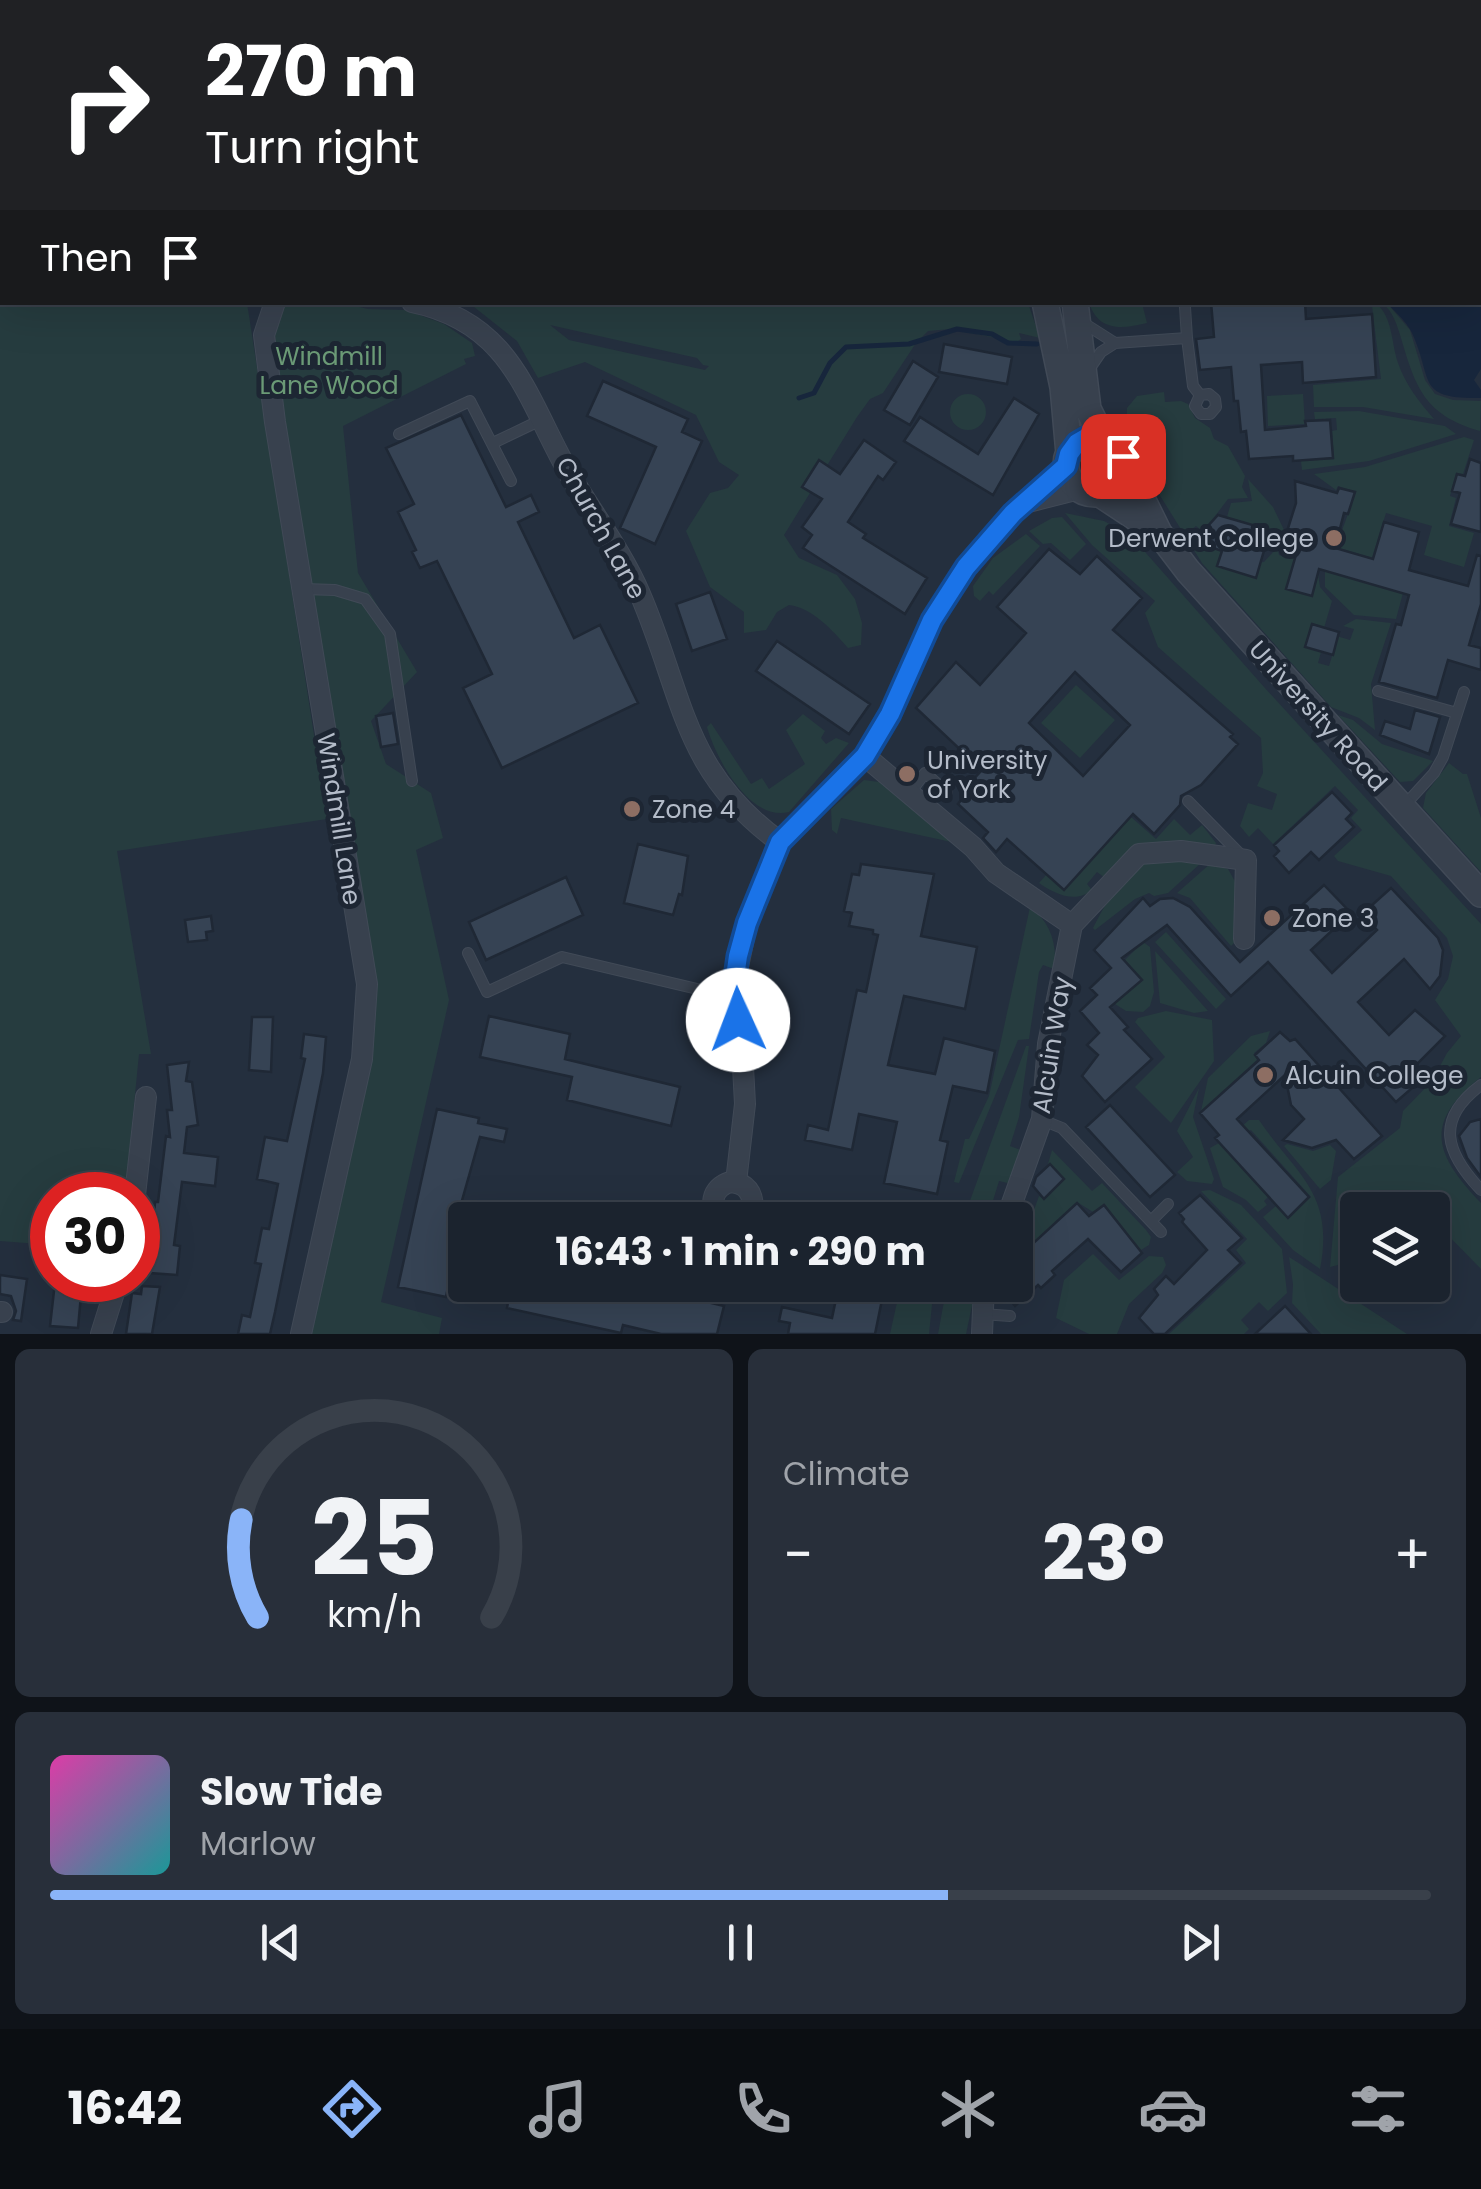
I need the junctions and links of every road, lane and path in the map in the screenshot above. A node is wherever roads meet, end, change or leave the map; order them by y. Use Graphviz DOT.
graph roads {
  1 [pos="275,305"];
  2 [pos="420,305"];
  3 [pos="1045,305"];
  4 [pos="1185,307"];
  5 [pos="1076,310"];
  6 [pos="1187,338"];
  7 [pos="1115,343"];
  8 [pos="1084,377"];
  9 [pos="1200,396"];
  10 [pos="542,420"];
  11 [pos="399,434"];
  12 [pos="1102,437"];
  13 [pos="493,443"];
  14 [pos="1068,460"];
  15 [pos="1124,464"];
  16 [pos="511,481"];
  17 [pos="1090,491"];
  18 [pos="1028,502"];
  19 [pos="1159,533"];
  20 [pos="302,593"];
  21 [pos="1378,690"];
  22 [pos="1464,692"];
  23 [pos="1457,713"];
  24 [pos="865,756"];
  25 [pos="412,782"];
  26 [pos="946,792"];
  27 [pos="909,793"];
  28 [pos="1188,801"];
  29 [pos="1402,808"];
  30 [pos="780,842"];
  31 [pos="1246,860"];
  32 [pos="1481,894"];
  33 [pos="1072,924"];
  34 [pos="1244,939"];
  35 [pos="468,953"];
  36 [pos="733,991"];
  37 [pos="1481,1085"];
  38 [pos="146,1097"];
  39 [pos="1042,1119"];
  40 [pos="145,1172"];
  41 [pos="736,1182"];
  42 [pos="1481,1190"];
  43 [pos="714,1202"];
  44 [pos="753,1202"];
  45 [pos="1012,1202"];
  46 [pos="1168,1204"];
  47 [pos="1151,1220"];
  48 [pos="1162,1232"];
  49 [pos="111,1302"];
  50 [pos="1010,1316"];
  51 [pos="982,1324"];
  52 [pos="101,1334"];
  53 [pos="301,1334"];
  1 -- 20 [label="street, Windmill Lane"];
  2 -- 10 [label="street, Church Lane"];
  3 -- 14 [label="street"];
  4 -- 6 [label="lane"];
  5 -- 7 [label="lane"];
  5 -- 8 [label="street"];
  6 -- 7 [label="lane"];
  6 -- 9 [label="lane"];
  7 -- 8 [label="lane"];
  8 -- 12 [label="street"];
  10 -- 13 [label="lane"];
  10 -- 30 [label="street, Church Lane"];
  11 -- 13 [label="lane"];
  12 -- 14 [label="street"];
  12 -- 15 [label="street"];
  13 -- 16 [label="lane"];
  14 -- 17 [label="street"];
  14 -- 18 [label="street"];
  15 -- 17 [label="street"];
  15 -- 19 [label="street, University Road"];
  17 -- 18 [label="street"];
  17 -- 19 [label="street, University Road"];
  18 -- 24 [label="street"];
  19 -- 29 [label="street, University Road"];
  20 -- 25 [label="lane"];
  20 -- 53 [label="street, Windmill Lane"];
  21 -- 23 [label="lane"];
  22 -- 23 [label="lane"];
  23 -- 29 [label="lane"];
  24 -- 27 [label="street"];
  24 -- 30 [label="street"];
  26 -- 27 [label="lane"];
  27 -- 33 [label="street"];
  28 -- 31 [label="lane"];
  29 -- 32 [label="street, University Road"];
  30 -- 36 [label="street"];
  31 -- 33 [label="street"];
  31 -- 34 [label="street"];
  33 -- 39 [label="street, Alcuin Way"];
  35 -- 36 [label="lane"];
  36 -- 41 [label="street"];
  37 -- 42 [label="lane"];
  38 -- 40 [label="street"];
  39 -- 45 [label="street, Alcuin Way"];
  39 -- 47 [label="lane"];
  41 -- 43 [label="street"];
  41 -- 44 [label="street"];
  46 -- 47 [label="lane"];
  47 -- 48 [label="lane"];
  49 -- 52 [label="street"];
  50 -- 51 [label="lane"];
}
